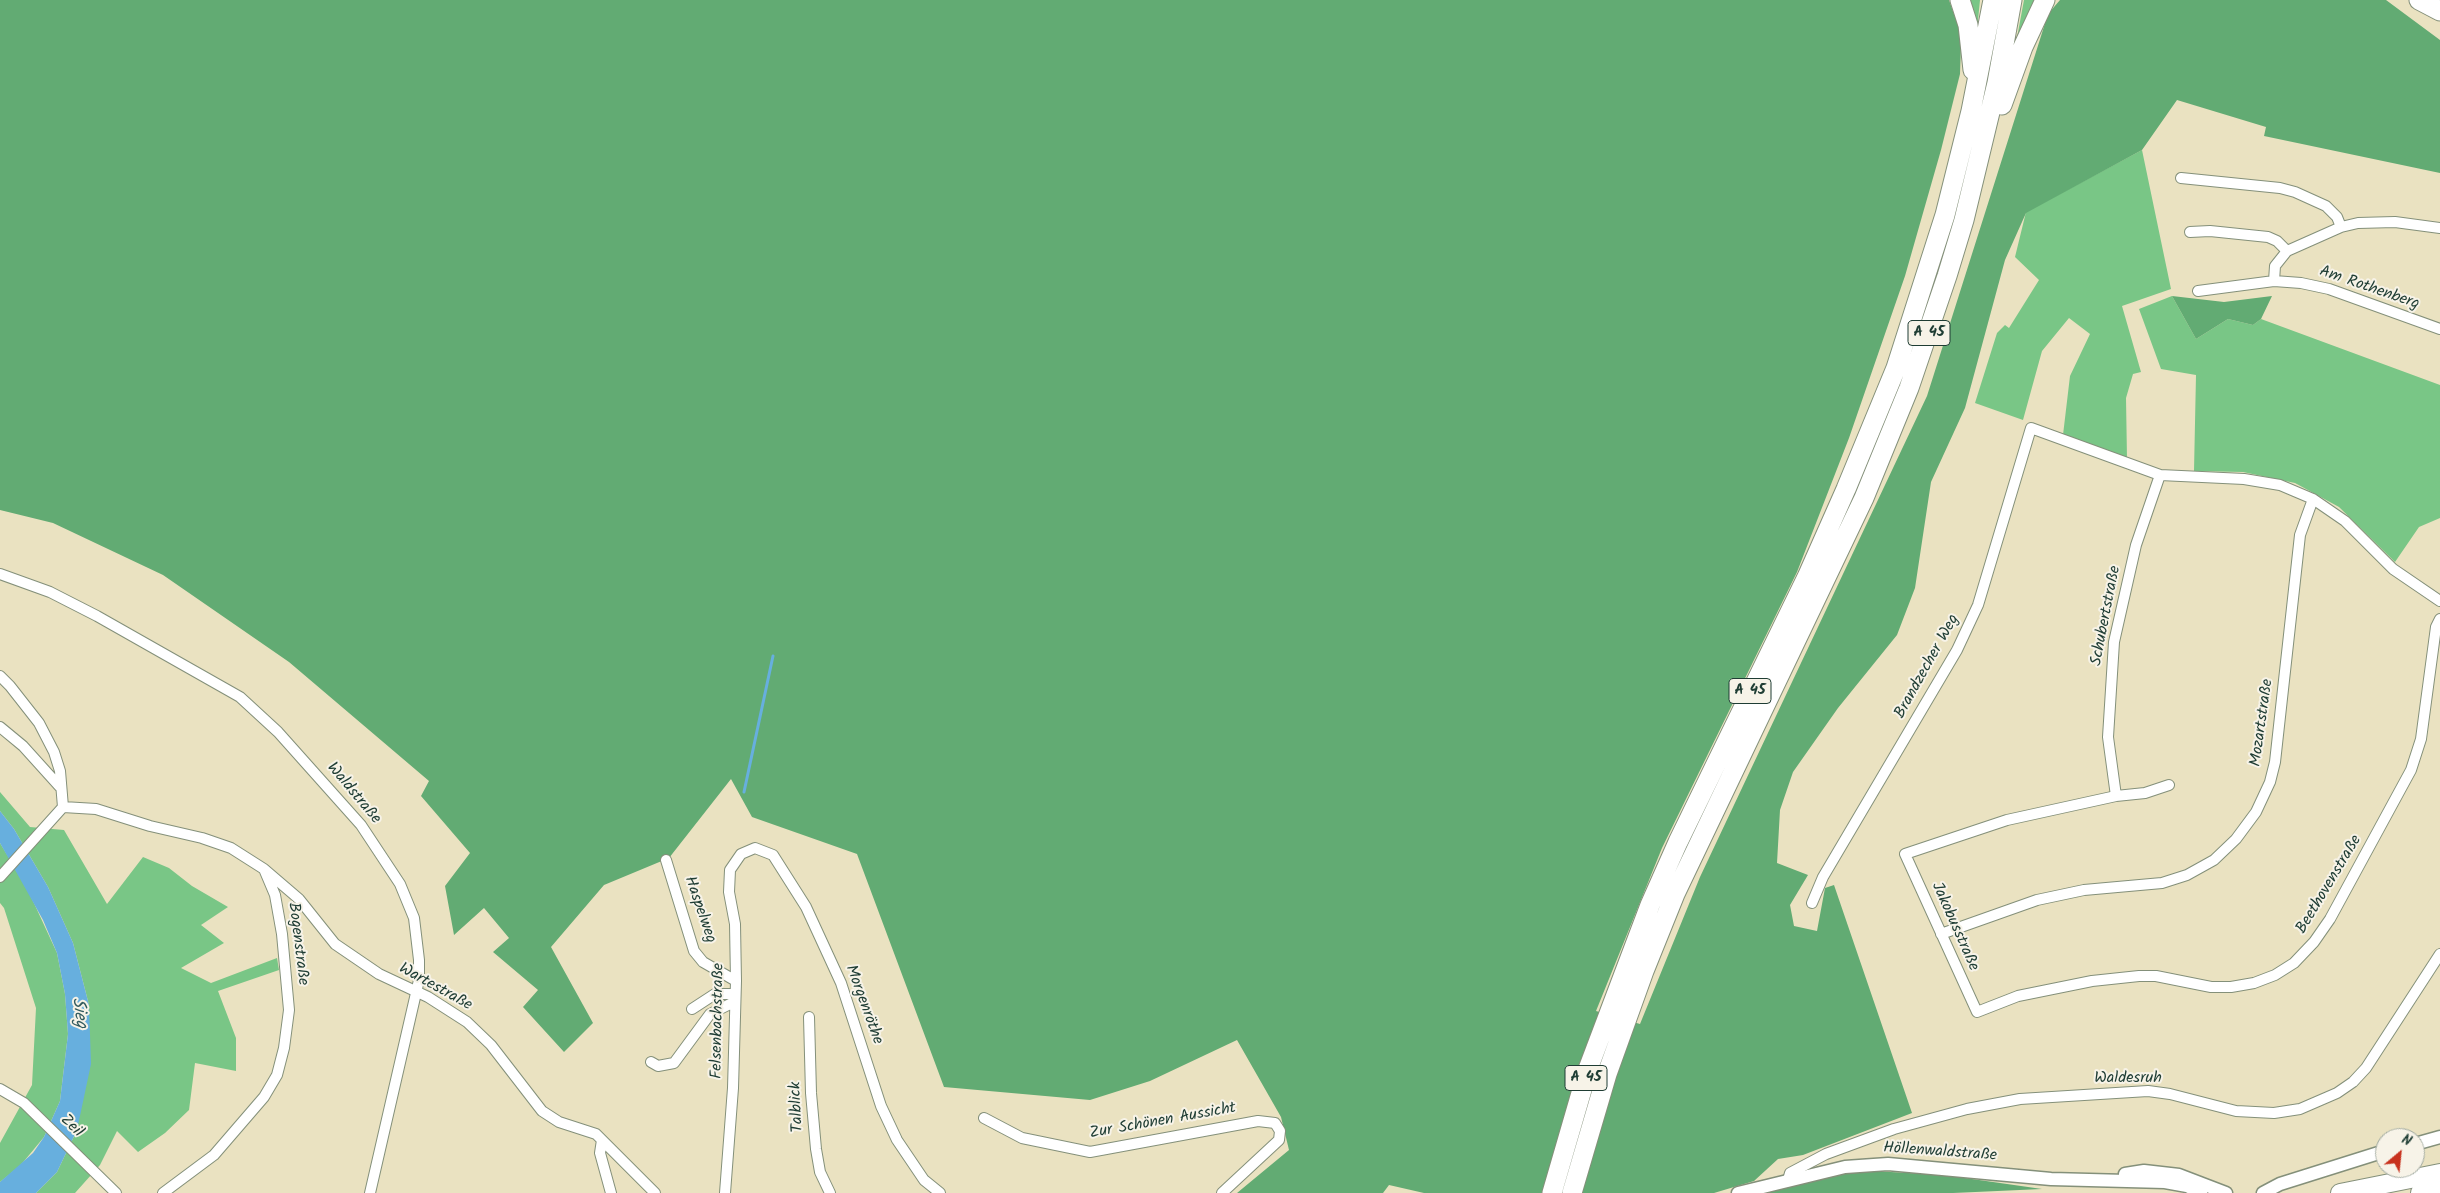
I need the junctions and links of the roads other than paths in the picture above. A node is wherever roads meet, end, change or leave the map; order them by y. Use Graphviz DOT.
graph roads {
  1 [pos="1960,0"];
  2 [pos="1993,0"];
  3 [pos="2012,0"];
  4 [pos="2045,0"];
  5 [pos="2419,0"];
  6 [pos="2440,11"];
  7 [pos="1971,111"];
  8 [pos="1979,162"];
  9 [pos="2181,178"];
  10 [pos="2341,227"];
  11 [pos="2440,228"];
  12 [pos="2190,232"];
  13 [pos="2287,251"];
  14 [pos="2274,281"];
  15 [pos="2198,290"];
  16 [pos="2440,329"];
  17 [pos="2160,475"];
  18 [pos="2313,499"];
  19 [pos="0,574"];
  20 [pos="2440,601"];
  21 [pos="2440,619"];
  22 [pos="0,676"];
  23 [pos="0,727"];
  24 [pos="2169,785"];
  25 [pos="60,787"];
  26 [pos="2116,796"];
  27 [pos="62,807"];
  28 [pos="741,854"];
  29 [pos="666,860"];
  30 [pos="264,869"];
  31 [pos="0,877"];
  32 [pos="1812,903"];
  33 [pos="1941,934"];
  34 [pos="2440,954"];
  35 [pos="1635,969"];
  36 [pos="736,981"];
  37 [pos="416,992"];
  38 [pos="734,998"];
  39 [pos="692,1009"];
  40 [pos="1977,1012"];
  41 [pos="809,1017"];
  42 [pos="651,1062"];
  43 [pos="0,1089"];
  44 [pos="984,1118"];
  45 [pos="2440,1137"];
  46 [pos="602,1140"];
  47 [pos="2425,1141"];
  48 [pos="2375,1154"];
  49 [pos="2440,1173"];
  50 [pos="2082,1179"];
  51 [pos="2298,1179"];
  52 [pos="1788,1180"];
  53 [pos="2440,1188"];
  54 [pos="2281,1192"];
  55 [pos="116,1193"];
  56 [pos="163,1193"];
  57 [pos="370,1193"];
  58 [pos="611,1193"];
  59 [pos="655,1193"];
  60 [pos="725,1193"];
  61 [pos="830,1193"];
  62 [pos="940,1193"];
  63 [pos="1222,1193"];
  64 [pos="1552,1193"];
  65 [pos="1572,1193"];
  66 [pos="1738,1193"];
  67 [pos="2201,1193"];
  68 [pos="2226,1193"];
  69 [pos="2263,1193"];
  70 [pos="2340,1193"];
  71 [pos="2420,1193"];
  1 -- 7 [label="highway"];
  2 -- 7 [label="highway, A 45"];
  3 -- 8 [label="highway, A 45"];
  4 -- 8 [label="highway"];
  5 -- 6 [label="highway"];
  7 -- 35 [label="highway, A 45"];
  8 -- 35 [label="highway, A 45"];
  9 -- 10 [label="street"];
  10 -- 11 [label="street"];
  10 -- 13 [label="street"];
  12 -- 13 [label="street"];
  13 -- 14 [label="street"];
  14 -- 15 [label="street, Am Rothenberg"];
  14 -- 16 [label="street, Am Rothenberg"];
  17 -- 18 [label="street"];
  17 -- 26 [label="street, Schubertstraße"];
  17 -- 32 [label="street, Brandzecher Weg"];
  18 -- 20 [label="street"];
  18 -- 33 [label="street, Mozartstraße"];
  19 -- 37 [label="street, Waldstraße"];
  21 -- 40 [label="street, Beethovenstraße"];
  22 -- 25 [label="street"];
  23 -- 25 [label="street"];
  24 -- 26 [label="street"];
  25 -- 27 [label="street"];
  26 -- 33 [label="street, Jakobusstraße"];
  27 -- 30 [label="street"];
  27 -- 31 [label="street"];
  28 -- 36 [label="street, Felsenbachstraße"];
  28 -- 62 [label="street, Morgenröthe"];
  29 -- 36 [label="street, Haspelweg"];
  30 -- 37 [label="street, Wartestraße"];
  30 -- 56 [label="street, Bogenstraße"];
  33 -- 40 [label="street, Jakobusstraße"];
  34 -- 52 [label="street, Waldesruh"];
  35 -- 64 [label="highway, A 45"];
  35 -- 65 [label="highway, A 45"];
  36 -- 38 [label="street, Felsenbachstraße"];
  37 -- 46 [label="street, Wartestraße"];
  37 -- 57 [label="street, Waldstraße"];
  38 -- 39 [label="street"];
  38 -- 42 [label="street"];
  38 -- 60 [label="street, Felsenbachstraße"];
  41 -- 61 [label="street, Talblick"];
  43 -- 55 [label="street, Zeil"];
  44 -- 63 [label="street, Zur Schönen Aussicht"];
  45 -- 47 [label="street"];
  46 -- 58 [label="street"];
  46 -- 59 [label="street, Wartestraße"];
  48 -- 51 [label="street"];
  49 -- 70 [label="highway"];
  50 -- 52 [label="street, Höllenwaldstraße"];
  50 -- 67 [label="street, Höllenwaldstraße"];
  50 -- 68 [label="street, Höllenwaldstraße"];
  51 -- 54 [label="street"];
  51 -- 69 [label="street"];
  52 -- 66 [label="street, Höllenwaldstraße"];
  53 -- 71 [label="highway"];
}
